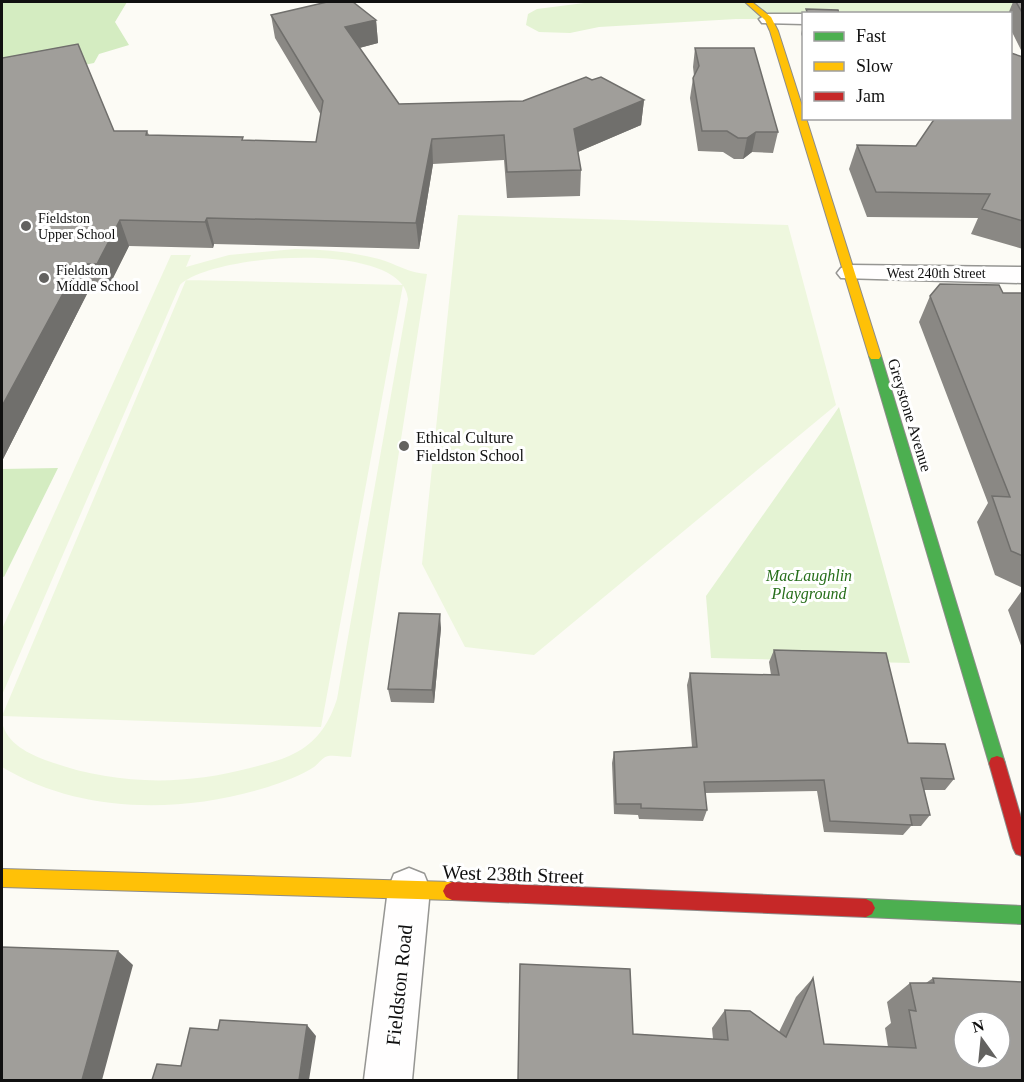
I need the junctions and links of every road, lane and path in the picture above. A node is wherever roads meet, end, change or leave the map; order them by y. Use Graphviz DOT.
graph roads {
  1 [pos="748,2"];
  2 [pos="768,19"];
  3 [pos="802,19"];
  4 [pos="850,273"];
  5 [pos="1023,274"];
  6 [pos="1023,848"];
  7 [pos="2,878"];
  8 [pos="409,889"];
  9 [pos="1023,915"];
  10 [pos="388,1080"];
  1 -- 2 [label="street"];
  2 -- 3 [label="street"];
  2 -- 4 [label="street, Greystone Avenue"];
  4 -- 5 [label="street, West 240th Street"];
  4 -- 6 [label="street, Greystone Avenue"];
  7 -- 8 [label="street, West 238th Street"];
  8 -- 9 [label="street, West 238th Street"];
  8 -- 10 [label="street, Fieldston Road"];
}
